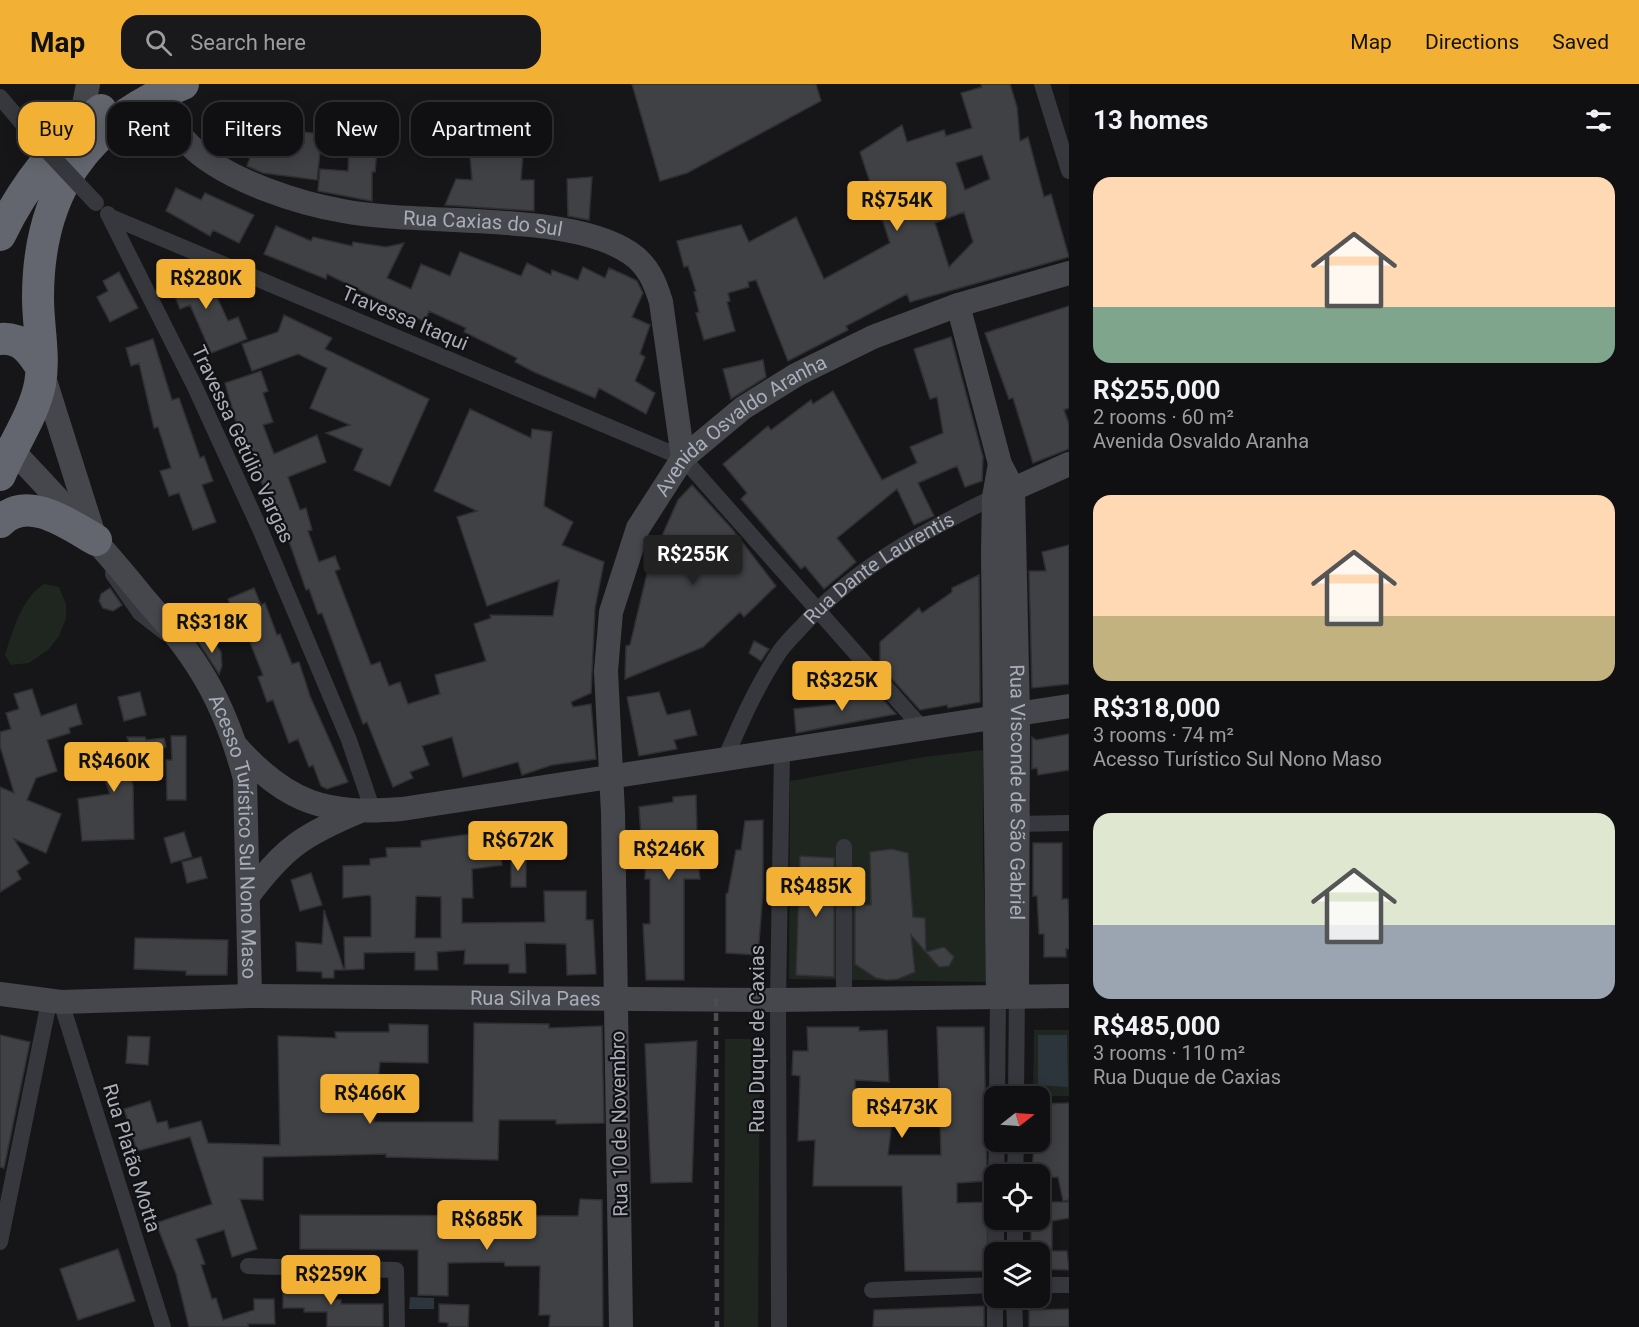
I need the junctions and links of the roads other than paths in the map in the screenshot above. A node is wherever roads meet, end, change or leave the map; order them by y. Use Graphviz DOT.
graph roads {
  1 [pos="88,84"];
  2 [pos="183,84"];
  3 [pos="1042,84"];
  4 [pos="147,92"];
  5 [pos="0,97"];
  6 [pos="85,102"];
  7 [pos="95,114"];
  8 [pos="52,156"];
  9 [pos="1069,171"];
  10 [pos="111,217"];
  11 [pos="0,235"];
  12 [pos="1069,273"];
  13 [pos="958,305"];
  14 [pos="0,339"];
  15 [pos="41,367"];
  16 [pos="31,408"];
  17 [pos="0,417"];
  18 [pos="4,454"];
  19 [pos="683,458"];
  20 [pos="1069,464"];
  21 [pos="1004,493"];
  22 [pos="0,522"];
  23 [pos="101,546"];
  24 [pos="819,609"];
  25 [pos="1069,706"];
  26 [pos="1007,716"];
  27 [pos="923,729"];
  28 [pos="236,746"];
  29 [pos="782,751"];
  30 [pos="724,761"];
  31 [pos="612,776"];
  32 [pos="365,812"];
  33 [pos="1069,823"];
  34 [pos="1006,824"];
  35 [pos="844,848"];
  36 [pos="248,896"];
  37 [pos="0,994"];
  38 [pos="250,996"];
  39 [pos="1069,996"];
  40 [pos="1007,997"];
  41 [pos="617,999"];
  42 [pos="844,999"];
  43 [pos="778,1000"];
  44 [pos="55,1002"];
  45 [pos="998,1086"];
  46 [pos="1015,1086"];
  47 [pos="0,1242"];
  48 [pos="248,1266"];
  49 [pos="1050,1285"];
  50 [pos="1069,1285"];
  51 [pos="984,1286"];
  52 [pos="872,1290"];
  53 [pos="995,1308"];
  54 [pos="1014,1308"];
  55 [pos="163,1327"];
  56 [pos="397,1327"];
  57 [pos="621,1327"];
  58 [pos="778,1327"];
  59 [pos="995,1327"];
  60 [pos="1015,1327"];
  1 -- 6 [label="main road"];
  2 -- 4 [label="highway"];
  3 -- 9 [label="street"];
  4 -- 7 [label="highway"];
  4 -- 15 [label="highway"];
  4 -- 19 [label="main road, Rua Caxias do Sul"];
  5 -- 10 [label="street, Travessa Getúlio Vargas, bridge"];
  8 -- 11 [label="highway"];
  10 -- 19 [label="street, Travessa Itaqui"];
  10 -- 32 [label="street, Travessa Getúlio Vargas"];
  12 -- 13 [label="main road, Avenida Osvaldo Aranha"];
  13 -- 19 [label="main road, Avenida Osvaldo Aranha"];
  13 -- 21 [label="main road"];
  14 -- 15 [label="highway"];
  15 -- 16 [label="highway"];
  15 -- 23 [label="main road, Acesso Turístico Sul Nono Maso"];
  16 -- 17 [label="highway"];
  16 -- 18 [label="highway"];
  18 -- 23 [label="main road, Acesso Turístico Sul Nono Maso"];
  19 -- 24 [label="street"];
  19 -- 31 [label="main road, Avenida Osvaldo Aranha"];
  20 -- 21 [label="main road, Rua Dante Laurentis"];
  21 -- 24 [label="street, Rua Dante Laurentis"];
  21 -- 26 [label="main road, Rua Visconde de São Gabriel"];
  22 -- 23 [label="highway"];
  23 -- 28 [label="main road, Acesso Turístico Sul Nono Maso"];
  24 -- 27 [label="street"];
  24 -- 30 [label="street, Rua Dante Laurentis"];
  25 -- 26 [label="main road"];
  26 -- 27 [label="main road"];
  26 -- 34 [label="main road, Rua Visconde de São Gabriel"];
  27 -- 29 [label="main road"];
  28 -- 32 [label="main road"];
  28 -- 36 [label="main road, Acesso Turístico Sul Nono Maso"];
  29 -- 30 [label="main road"];
  29 -- 43 [label="street, Rua Duque de Caxias"];
  30 -- 31 [label="main road"];
  31 -- 32 [label="main road"];
  31 -- 41 [label="main road, Rua 10 de Novembro"];
  32 -- 36 [label="main road"];
  33 -- 34 [label="street"];
  34 -- 40 [label="main road, Rua Visconde de São Gabriel"];
  35 -- 42 [label="street"];
  36 -- 38 [label="main road, Acesso Turístico Sul Nono Maso"];
  37 -- 44 [label="main road, Rua Silva Paes"];
  38 -- 41 [label="main road, Rua Silva Paes"];
  38 -- 44 [label="main road, Rua Silva Paes"];
  39 -- 40 [label="main road, Rua Silva Paes"];
  40 -- 42 [label="main road, Rua Silva Paes"];
  40 -- 45 [label="street, Rua Visconde de São Gabriel"];
  40 -- 46 [label="street, Rua Visconde de São Gabriel"];
  41 -- 43 [label="main road, Rua Silva Paes"];
  41 -- 57 [label="main road, Rua 10 de Novembro"];
  42 -- 43 [label="main road, Rua Silva Paes"];
  43 -- 58 [label="street, Rua Duque de Caxias"];
  44 -- 47 [label="street"];
  44 -- 55 [label="street, Rua Platão Motta"];
  48 -- 56 [label="street"];
  49 -- 50 [label="street"];
  51 -- 52 [label="street"];
  53 -- 59 [label="street"];
  54 -- 60 [label="street"];
}
